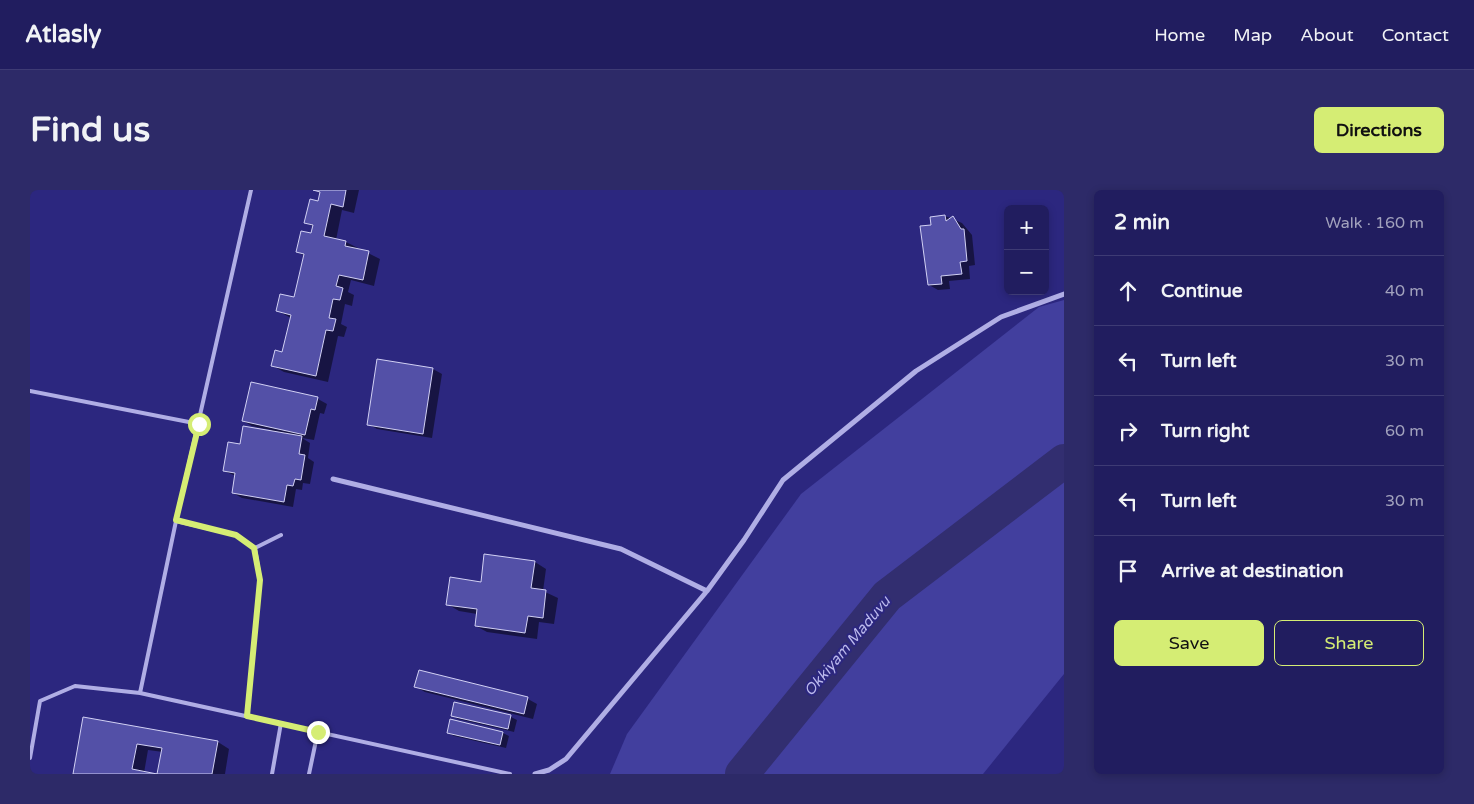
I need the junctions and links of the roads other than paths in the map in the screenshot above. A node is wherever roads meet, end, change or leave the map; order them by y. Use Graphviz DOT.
graph roads {
  1 [pos="251,190"];
  2 [pos="1064,294"];
  3 [pos="30,391"];
  4 [pos="199,424"];
  5 [pos="333,479"];
  6 [pos="176,520"];
  7 [pos="281,535"];
  8 [pos="254,548"];
  9 [pos="707,591"];
  10 [pos="140,694"];
  11 [pos="247,716"];
  12 [pos="281,723"];
  13 [pos="318,732"];
  14 [pos="30,758"];
  15 [pos="272,774"];
  16 [pos="309,774"];
  17 [pos="510,774"];
  18 [pos="534,774"];
  1 -- 4 [label="lane"];
  2 -- 9 [label="street"];
  3 -- 4 [label="lane"];
  4 -- 6 [label="lane"];
  5 -- 9 [label="street"];
  6 -- 8 [label="lane"];
  6 -- 10 [label="lane"];
  7 -- 8 [label="lane"];
  8 -- 11 [label="lane"];
  9 -- 18 [label="street"];
  10 -- 11 [label="lane"];
  10 -- 14 [label="lane"];
  11 -- 12 [label="lane"];
  12 -- 13 [label="lane"];
  12 -- 15 [label="lane"];
  13 -- 16 [label="lane"];
  13 -- 17 [label="lane"];
}
